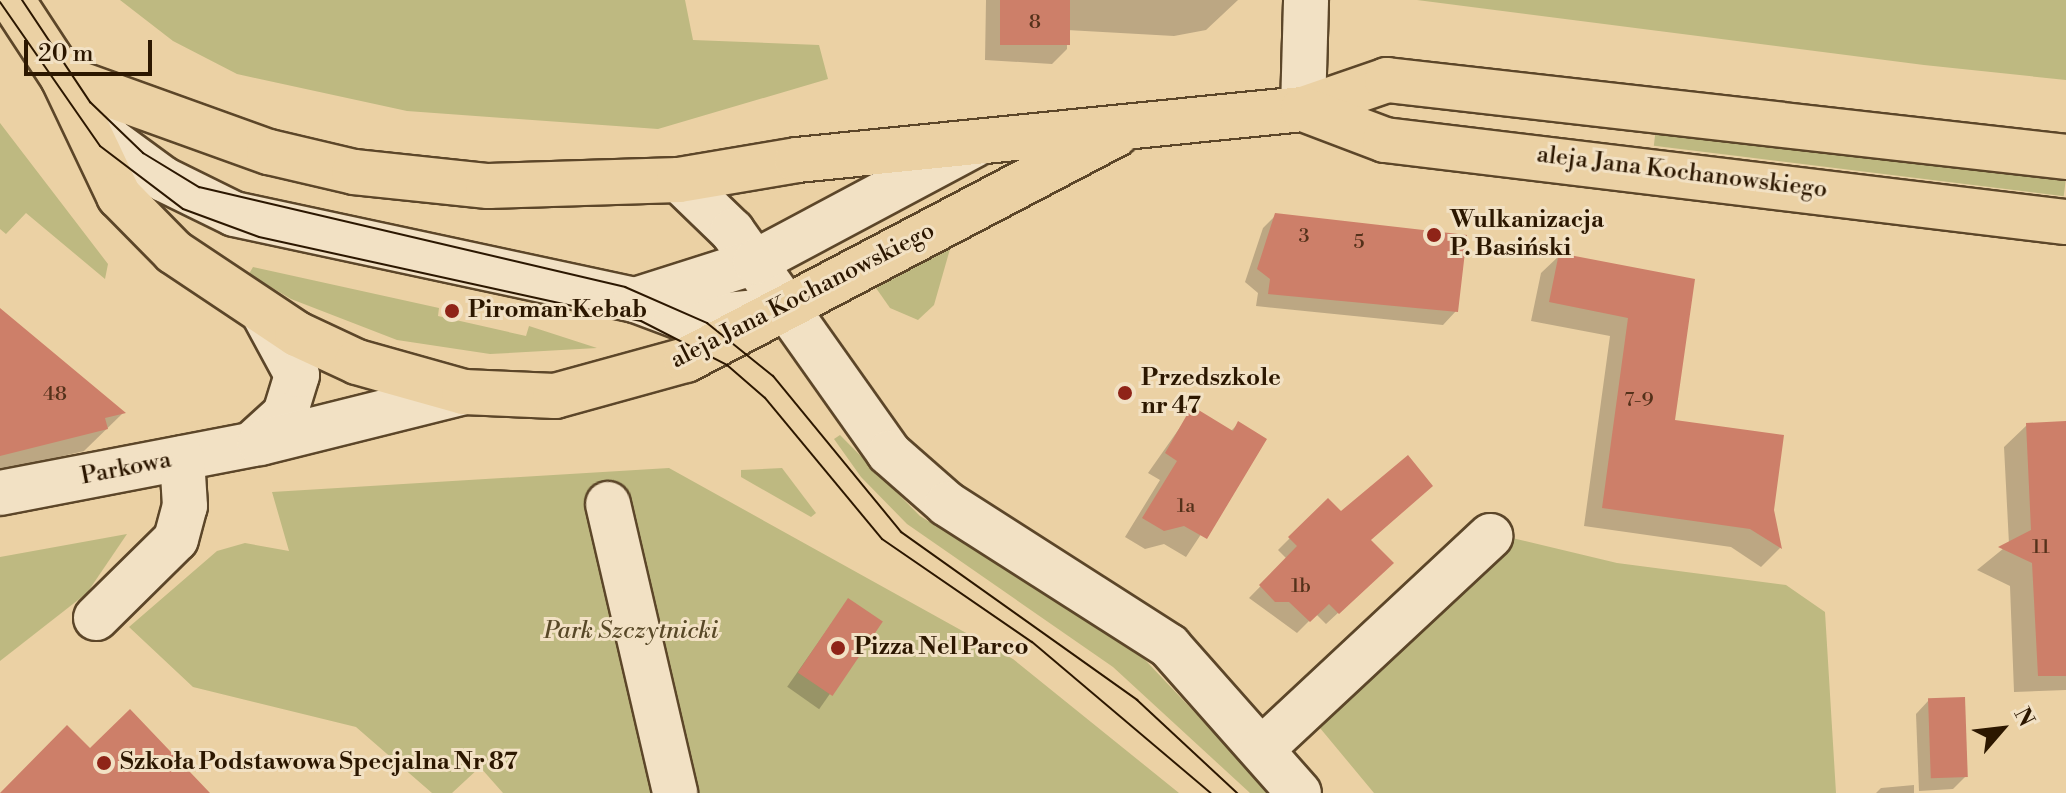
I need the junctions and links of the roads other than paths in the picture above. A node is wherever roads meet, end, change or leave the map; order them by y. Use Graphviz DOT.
graph roads {
  1 [pos="12,0"];
  2 [pos="1306,0"];
  3 [pos="63,78"];
  4 [pos="1303,109"];
  5 [pos="1128,126"];
  6 [pos="984,141"];
  7 [pos="2066,157"];
  8 [pos="679,180"];
  9 [pos="2066,222"];
  10 [pos="755,262"];
  11 [pos="635,300"];
  12 [pos="790,307"];
  13 [pos="265,316"];
  14 [pos="464,392"];
  15 [pos="252,444"];
  16 [pos="182,458"];
  17 [pos="0,493"];
  18 [pos="608,504"];
  19 [pos="1490,536"];
  20 [pos="96,618"];
  21 [pos="1263,748"];
  22 [pos="675,793"];
  23 [pos="1299,793"];
  1 -- 3 [label="main road, aleja Jana Kochanowskiego"];
  2 -- 4 [label="street"];
  3 -- 8 [label="main road, aleja Jana Kochanowskiego"];
  3 -- 11 [label="street"];
  3 -- 13 [label="main road, aleja Jana Kochanowskiego"];
  4 -- 5 [label="main road, aleja Jana Kochanowskiego"];
  4 -- 7 [label="main road, aleja Jana Kochanowskiego"];
  4 -- 9 [label="main road, aleja Jana Kochanowskiego"];
  5 -- 6 [label="main road, aleja Jana Kochanowskiego"];
  5 -- 12 [label="main road, aleja Jana Kochanowskiego"];
  6 -- 8 [label="main road, aleja Jana Kochanowskiego"];
  6 -- 10 [label="street"];
  8 -- 10 [label="street"];
  10 -- 11 [label="street"];
  10 -- 12 [label="street"];
  11 -- 12 [label="street"];
  12 -- 14 [label="main road, aleja Jana Kochanowskiego"];
  12 -- 21 [label="street"];
  13 -- 14 [label="main road, aleja Jana Kochanowskiego"];
  13 -- 15 [label="street"];
  14 -- 15 [label="street, Parkowa"];
  15 -- 16 [label="street, Parkowa"];
  16 -- 17 [label="street, Parkowa"];
  16 -- 20 [label="street"];
  18 -- 22 [label="street"];
  19 -- 21 [label="street"];
  21 -- 23 [label="street"];
}
